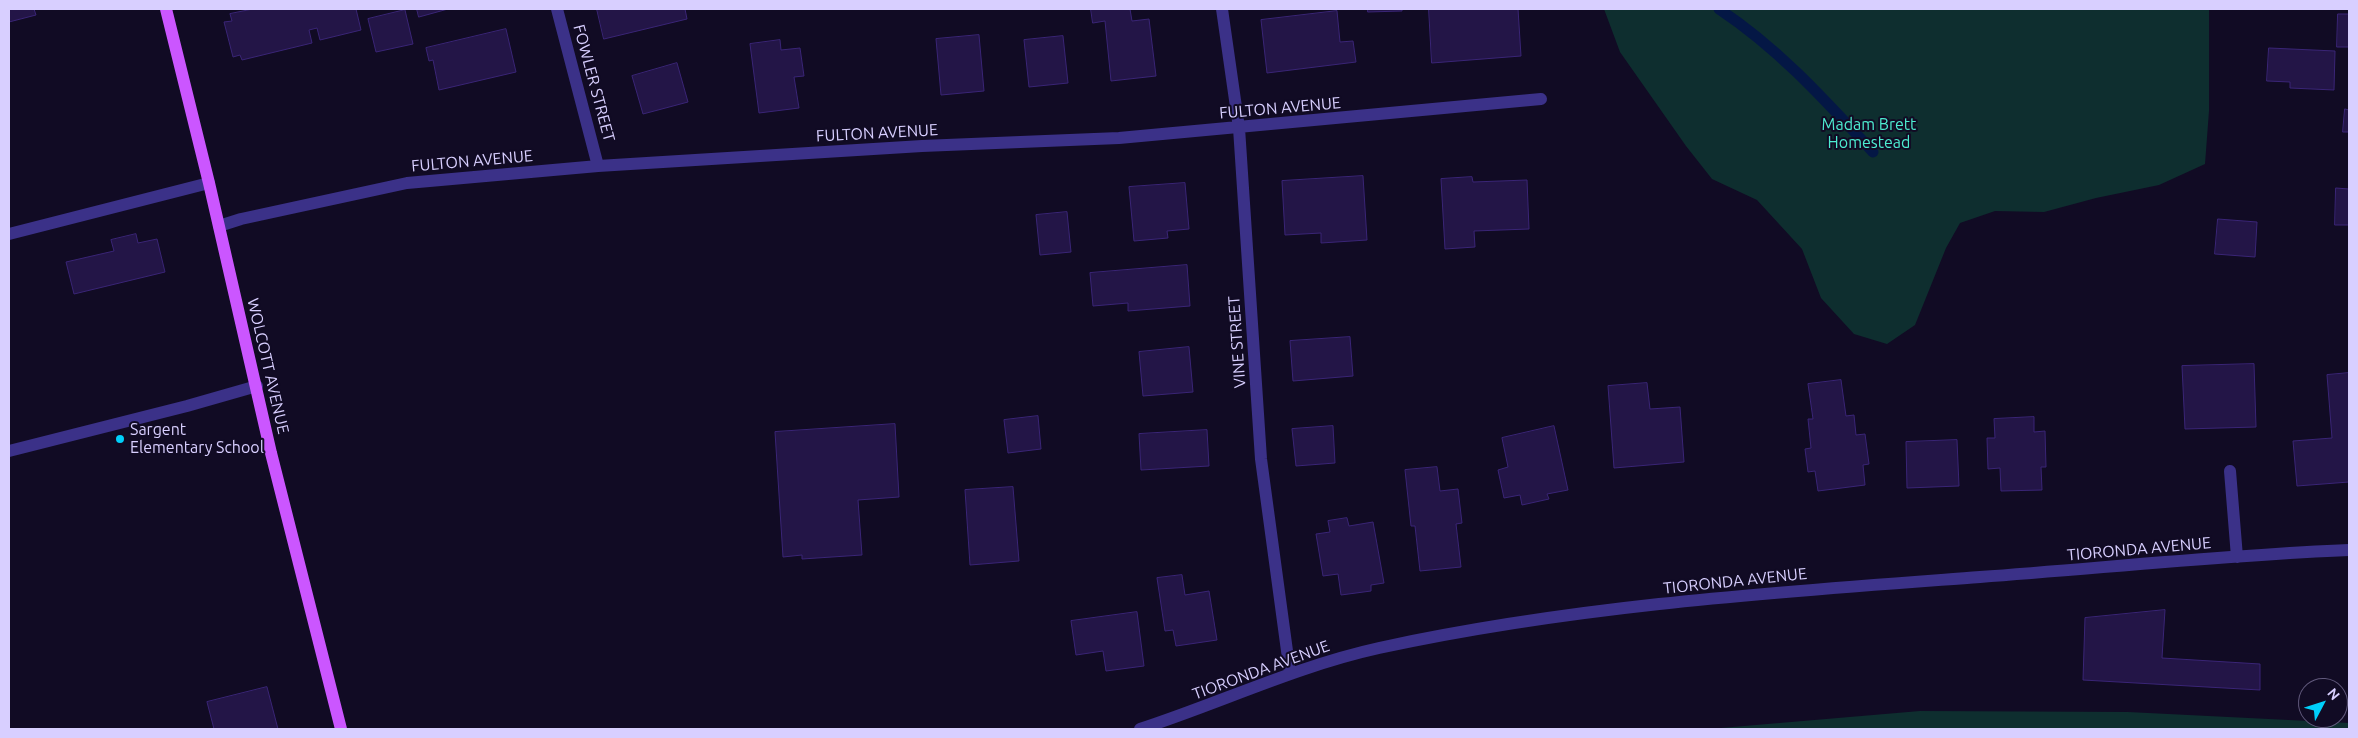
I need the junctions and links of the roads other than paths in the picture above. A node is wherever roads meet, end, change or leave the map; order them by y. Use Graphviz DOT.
graph roads {
  1 [pos="166,9"];
  2 [pos="558,9"];
  3 [pos="1222,9"];
  4 [pos="1541,99"];
  5 [pos="1239,128"];
  6 [pos="598,166"];
  7 [pos="209,183"];
  8 [pos="219,226"];
  9 [pos="9,234"];
  10 [pos="257,386"];
  11 [pos="9,451"];
  12 [pos="2230,471"];
  13 [pos="2349,550"];
  14 [pos="2237,557"];
  15 [pos="1290,673"];
  16 [pos="341,729"];
  17 [pos="1140,729"];
  1 -- 7 [label="main road, WOLCOTT AVENUE"];
  2 -- 6 [label="street, FOWLER STREET"];
  3 -- 5 [label="street, VINE STREET"];
  4 -- 5 [label="street, FULTON AVENUE"];
  5 -- 6 [label="street, FULTON AVENUE"];
  5 -- 15 [label="street, VINE STREET"];
  6 -- 8 [label="street, FULTON AVENUE"];
  7 -- 8 [label="main road, WOLCOTT AVENUE"];
  7 -- 9 [label="street"];
  8 -- 10 [label="main road, WOLCOTT AVENUE"];
  10 -- 11 [label="street"];
  10 -- 16 [label="main road, WOLCOTT AVENUE"];
  12 -- 14 [label="street"];
  13 -- 14 [label="street, TIORONDA AVENUE"];
  14 -- 15 [label="street, TIORONDA AVENUE"];
  15 -- 17 [label="street, TIORONDA AVENUE"];
}
